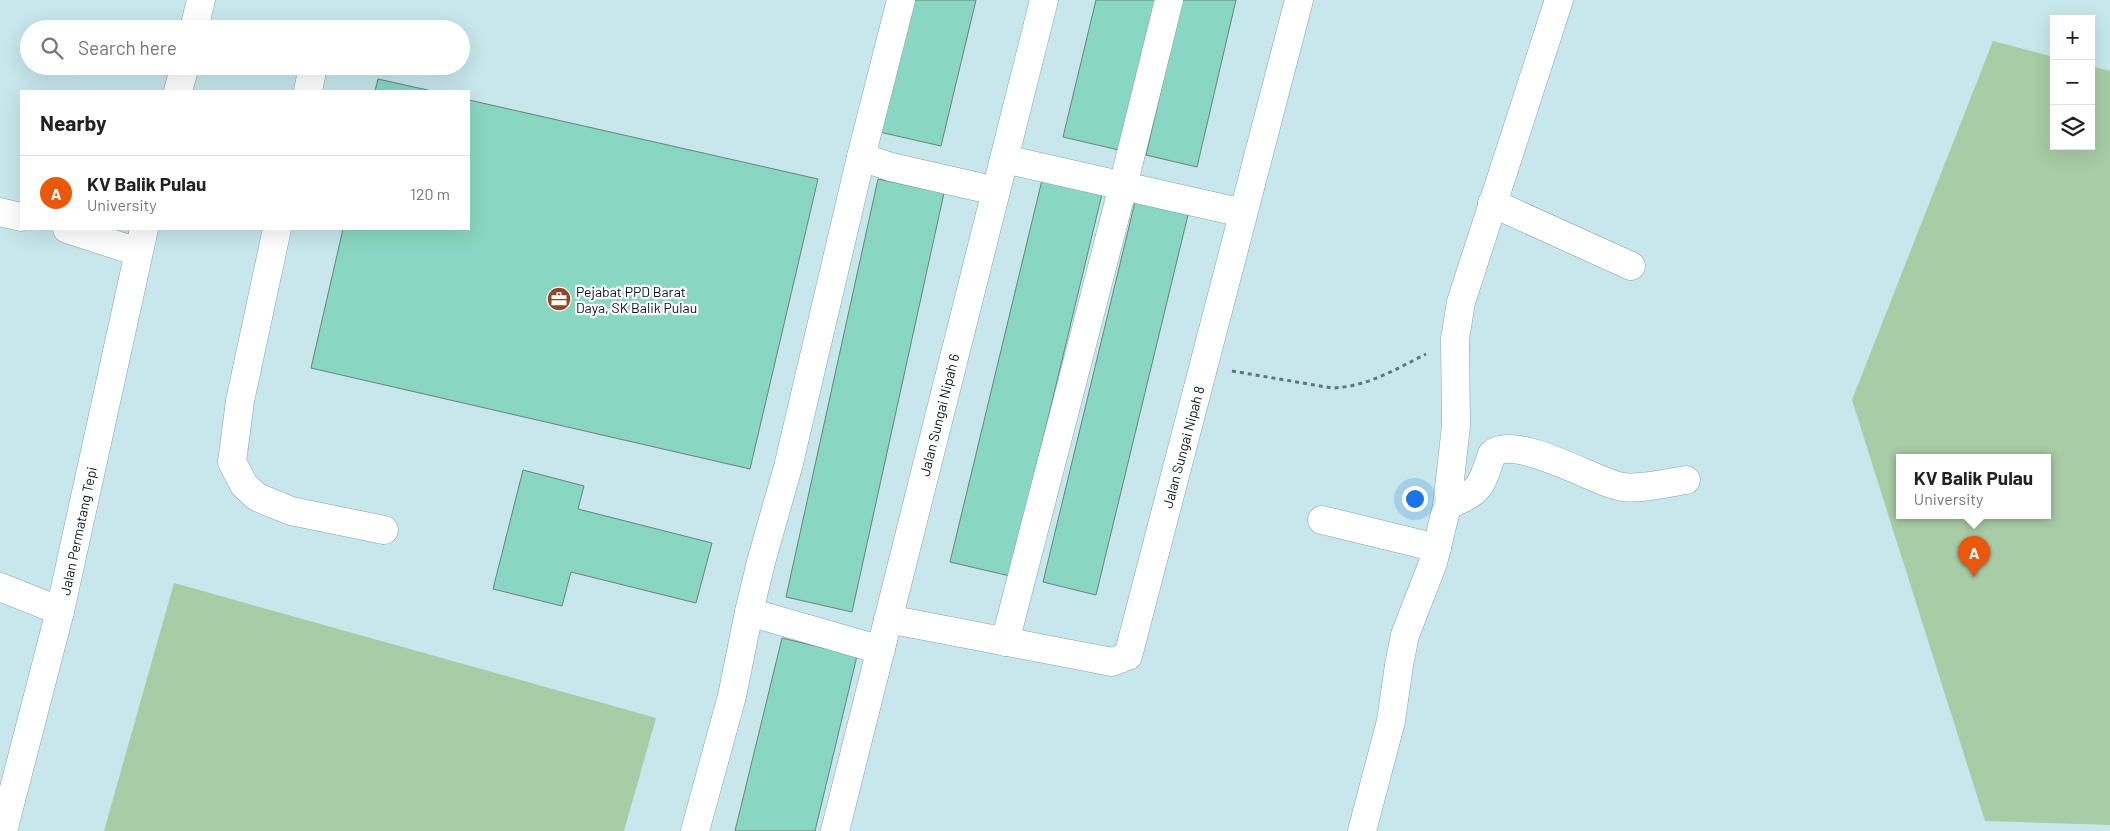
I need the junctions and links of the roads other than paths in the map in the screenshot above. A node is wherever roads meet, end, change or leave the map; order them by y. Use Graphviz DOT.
graph roads {
  1 [pos="201,0"];
  2 [pos="901,0"];
  3 [pos="1044,0"];
  4 [pos="1169,0"];
  5 [pos="1299,0"];
  6 [pos="1559,0"];
  7 [pos="196,20"];
  8 [pos="182,75"];
  9 [pos="312,75"];
  10 [pos="178,90"];
  11 [pos="308,90"];
  12 [pos="861,157"];
  13 [pos="1004,159"];
  14 [pos="1123,186"];
  15 [pos="996,191"];
  16 [pos="1492,203"];
  17 [pos="0,212"];
  18 [pos="1243,213"];
  19 [pos="20,217"];
  20 [pos="73,230"];
  21 [pos="277,230"];
  22 [pos="141,240"];
  23 [pos="1631,266"];
  24 [pos="1686,480"];
  25 [pos="1447,506"];
  26 [pos="1322,520"];
  27 [pos="384,530"];
  28 [pos="1437,548"];
  29 [pos="0,587"];
  30 [pos="60,611"];
  31 [pos="749,612"];
  32 [pos="888,619"];
  33 [pos="1005,642"];
  34 [pos="881,650"];
  35 [pos="9,769"];
  36 [pos="3,831"];
  37 [pos="695,831"];
  38 [pos="836,831"];
  39 [pos="1362,831"];
  1 -- 7 [label="street"];
  2 -- 12 [label="street"];
  3 -- 13 [label="street, Jalan Sungai Nipah 6"];
  4 -- 14 [label="street"];
  5 -- 18 [label="street, Jalan Sungai Nipah 8"];
  6 -- 16 [label="street"];
  8 -- 10 [label="street"];
  9 -- 11 [label="street"];
  12 -- 15 [label="street"];
  12 -- 31 [label="street"];
  13 -- 14 [label="street"];
  13 -- 15 [label="street, Jalan Sungai Nipah 6"];
  14 -- 18 [label="street"];
  14 -- 33 [label="street"];
  15 -- 32 [label="street, Jalan Sungai Nipah 6"];
  16 -- 23 [label="street"];
  16 -- 25 [label="street"];
  17 -- 19 [label="street"];
  18 -- 33 [label="street, Jalan Sungai Nipah 8"];
  20 -- 22 [label="street"];
  21 -- 27 [label="street"];
  22 -- 30 [label="street, Jalan Permatang Tepi"];
  24 -- 25 [label="street"];
  25 -- 28 [label="street"];
  26 -- 28 [label="street"];
  28 -- 39 [label="street"];
  29 -- 30 [label="street"];
  30 -- 35 [label="street, Jalan Permatang Tepi"];
  31 -- 34 [label="street"];
  31 -- 37 [label="street"];
  32 -- 33 [label="street, Jalan Sungai Nipah 8"];
  32 -- 34 [label="street, Jalan Sungai Nipah 6"];
  34 -- 38 [label="street, Jalan Sungai Nipah 6"];
  35 -- 36 [label="street, Jalan Permatang Tepi"];
}
